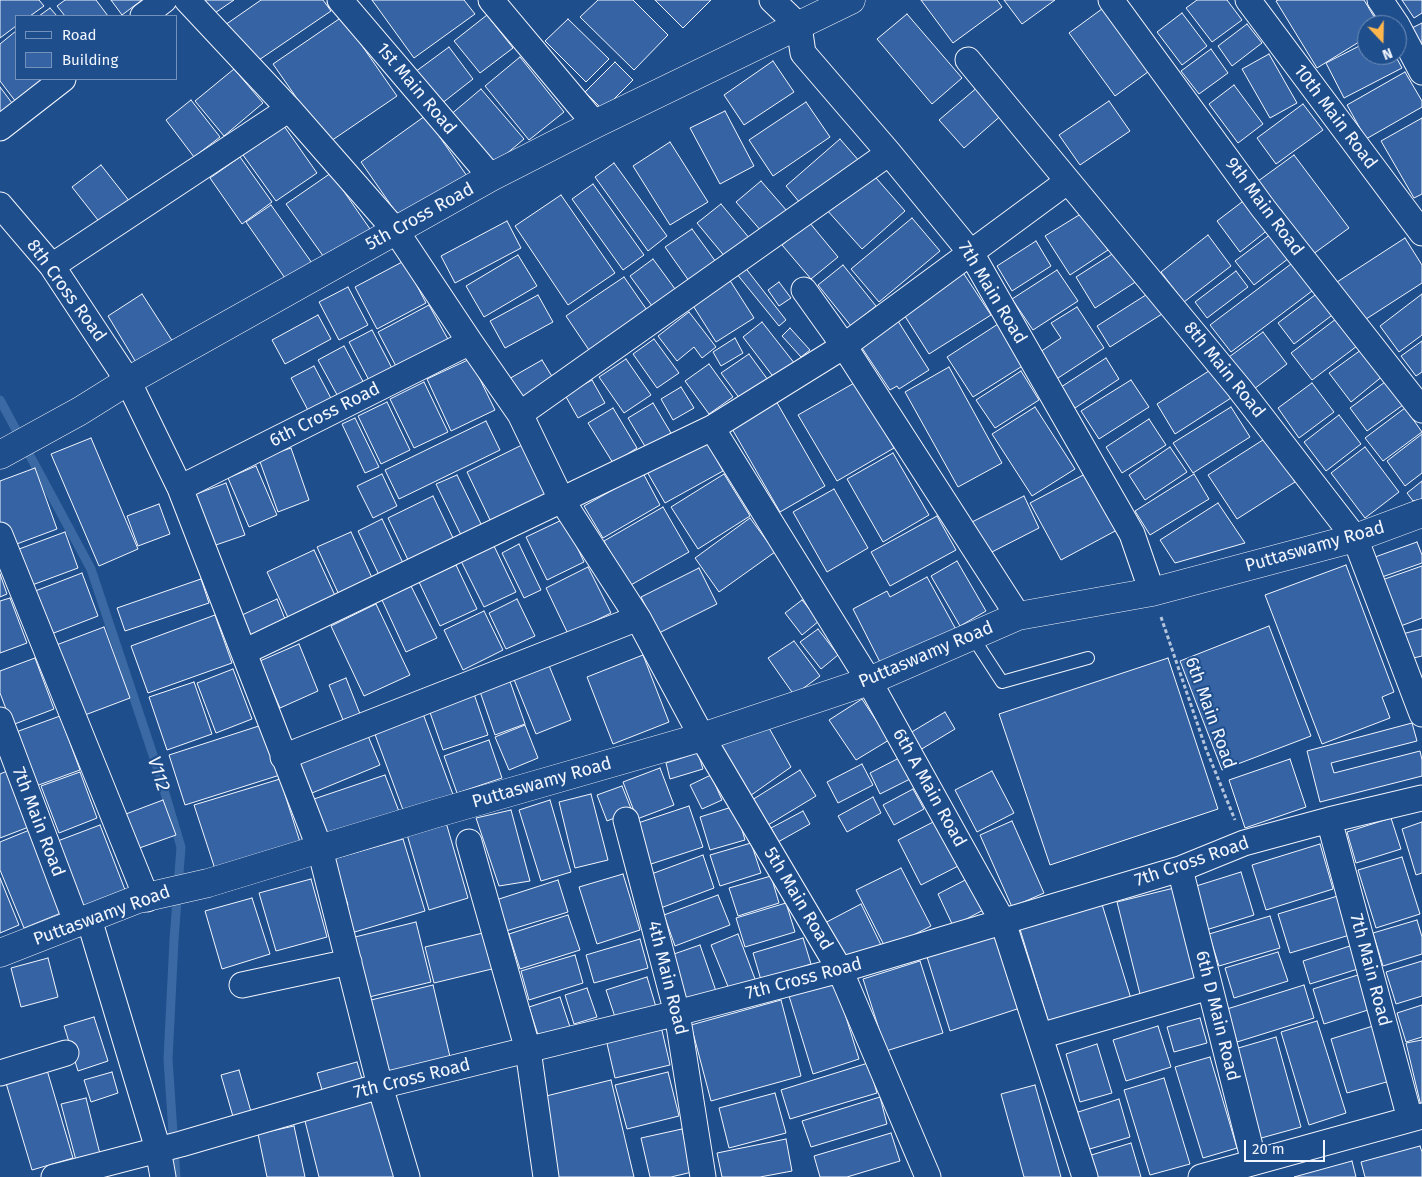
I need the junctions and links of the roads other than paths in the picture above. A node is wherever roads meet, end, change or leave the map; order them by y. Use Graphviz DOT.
graph roads {
  1 [pos="164,0"];
  2 [pos="186,0"];
  3 [pos="340,0"];
  4 [pos="491,0"];
  5 [pos="772,0"];
  6 [pos="851,0"];
  7 [pos="1111,0"];
  8 [pos="1248,0"];
  9 [pos="1380,0"];
  10 [pos="144,15"];
  11 [pos="1390,15"];
  12 [pos="799,26"];
  13 [pos="1407,44"];
  14 [pos="968,60"];
  15 [pos="1422,72"];
  16 [pos="62,80"];
  17 [pos="289,109"];
  18 [pos="595,124"];
  19 [pos="0,128"];
  20 [pos="889,153"];
  21 [pos="491,177"];
  22 [pos="1068,181"];
  23 [pos="0,205"];
  24 [pos="396,231"];
  25 [pos="1422,234"];
  26 [pos="971,253"];
  27 [pos="52,266"];
  28 [pos="804,290"];
  29 [pos="470,342"];
  30 [pos="844,346"];
  31 [pos="128,381"];
  32 [pos="1422,410"];
  33 [pos="520,414"];
  34 [pos="712,428"];
  35 [pos="6,452"];
  36 [pos="180,488"];
  37 [pos="561,499"];
  38 [pos="1422,513"];
  39 [pos="0,534"];
  40 [pos="1355,538"];
  41 [pos="1152,592"];
  42 [pos="1018,616"];
  43 [pos="638,618"];
  44 [pos="972,636"];
  45 [pos="244,652"];
  46 [pos="1088,658"];
  47 [pos="869,681"];
  48 [pos="1422,714"];
  49 [pos="0,720"];
  50 [pos="702,737"];
  51 [pos="284,757"];
  52 [pos="1422,798"];
  53 [pos="626,820"];
  54 [pos="1329,820"];
  55 [pos="469,842"];
  56 [pos="320,849"];
  57 [pos="1180,869"];
  58 [pos="159,894"];
  59 [pos="83,921"];
  60 [pos="1003,922"];
  61 [pos="0,953"];
  62 [pos="349,962"];
  63 [pos="840,970"];
  64 [pos="242,985"];
  65 [pos="1209,987"];
  66 [pos="678,1013"];
  67 [pos="1040,1036"];
  68 [pos="528,1050"];
  69 [pos="66,1053"];
  70 [pos="0,1073"];
  71 [pos="380,1086"];
  72 [pos="1416,1118"];
  73 [pos="167,1147"];
  74 [pos="1254,1162"];
  75 [pos="928,1176"];
  76 [pos="54,1177"];
  77 [pos="163,1177"];
  78 [pos="407,1177"];
  79 [pos="546,1177"];
  80 [pos="703,1177"];
  81 [pos="1085,1177"];
  82 [pos="1201,1177"];
  1 -- 10 [label="street"];
  2 -- 17 [label="street, 5th Main Road"];
  3 -- 21 [label="street, 1st Main Road"];
  4 -- 18 [label="street"];
  5 -- 12 [label="street"];
  6 -- 12 [label="main road, 5th Cross Road"];
  7 -- 32 [label="street, 9th Main Road"];
  8 -- 25 [label="street, 10th Main Road"];
  9 -- 11 [label="street"];
  12 -- 18 [label="main road, 5th Cross Road"];
  12 -- 20 [label="street, 7th Main Road"];
  13 -- 15 [label="street"];
  14 -- 22 [label="street, 8th Main Road"];
  16 -- 19 [label="street"];
  17 -- 24 [label="street, 5th Main Road"];
  17 -- 27 [label="street"];
  18 -- 21 [label="main road, 5th Cross Road"];
  20 -- 26 [label="street, 7th Main Road"];
  20 -- 33 [label="street"];
  21 -- 24 [label="main road, 5th Cross Road"];
  22 -- 26 [label="street"];
  22 -- 40 [label="street, 8th Main Road"];
  23 -- 27 [label="street, 8th Cross Road"];
  24 -- 29 [label="street, 5th Main Road"];
  24 -- 31 [label="main road, 5th Cross Road"];
  26 -- 30 [label="street"];
  26 -- 41 [label="street, 7th Main Road"];
  27 -- 31 [label="street, 8th Cross Road"];
  28 -- 30 [label="street"];
  29 -- 33 [label="street, 5th Main Road"];
  29 -- 36 [label="street, 6th Cross Road"];
  30 -- 34 [label="street"];
  30 -- 42 [label="street"];
  31 -- 35 [label="main road, 5th Cross Road"];
  31 -- 36 [label="street, 8th Cross Road"];
  33 -- 37 [label="street, 5th Main Road"];
  34 -- 37 [label="street"];
  34 -- 47 [label="street, 6th A Main Road"];
  36 -- 45 [label="street, 8th Cross Road"];
  37 -- 43 [label="street, 5th Main Road"];
  37 -- 45 [label="street"];
  38 -- 40 [label="main road, Puttaswamy Road"];
  39 -- 58 [label="street"];
  40 -- 41 [label="main road, Puttaswamy Road"];
  40 -- 48 [label="street, 8th Main Road"];
  41 -- 42 [label="main road, Puttaswamy Road"];
  42 -- 44 [label="main road, Puttaswamy Road"];
  43 -- 50 [label="street, 5th Main Road"];
  43 -- 51 [label="street"];
  44 -- 46 [label="lane"];
  44 -- 47 [label="main road, Puttaswamy Road"];
  45 -- 51 [label="street, 8th Cross Road"];
  47 -- 50 [label="main road, Puttaswamy Road"];
  47 -- 60 [label="street, 6th A Main Road"];
  49 -- 59 [label="street, 7th Main Road"];
  50 -- 56 [label="main road, Puttaswamy Road"];
  50 -- 63 [label="street, 5th Main Road"];
  51 -- 56 [label="street, 8th Cross Road"];
  52 -- 54 [label="street, 7th Cross Road"];
  53 -- 66 [label="street, 4th Main Road"];
  54 -- 57 [label="street, 7th Cross Road"];
  54 -- 72 [label="street, 7th Main Road"];
  55 -- 68 [label="street"];
  56 -- 58 [label="main road, Puttaswamy Road"];
  56 -- 62 [label="street, 8th Cross Road"];
  57 -- 60 [label="street, 7th Cross Road"];
  57 -- 65 [label="street, 6th D Main Road"];
  58 -- 59 [label="main road, Puttaswamy Road"];
  59 -- 61 [label="main road, Puttaswamy Road"];
  59 -- 73 [label="street, 7th Main Road"];
  60 -- 63 [label="street, 7th Cross Road"];
  60 -- 67 [label="street, 6th A Main Road"];
  62 -- 64 [label="street"];
  62 -- 71 [label="street, 8th Cross Road"];
  63 -- 66 [label="street, 7th Cross Road"];
  63 -- 75 [label="street, 5th Main Road"];
  65 -- 67 [label="street"];
  65 -- 74 [label="street, 6th D Main Road"];
  66 -- 68 [label="street, 7th Cross Road"];
  66 -- 80 [label="street, 4th Main Road"];
  67 -- 81 [label="street, 6th A Main Road"];
  68 -- 71 [label="street, 7th Cross Road"];
  68 -- 79 [label="street"];
  69 -- 70 [label="street"];
  71 -- 73 [label="street, 7th Cross Road"];
  71 -- 78 [label="street, 8th Cross Road"];
  72 -- 74 [label="street"];
  73 -- 76 [label="street"];
  73 -- 77 [label="street, 7th Main Road"];
  74 -- 82 [label="street"];
}
